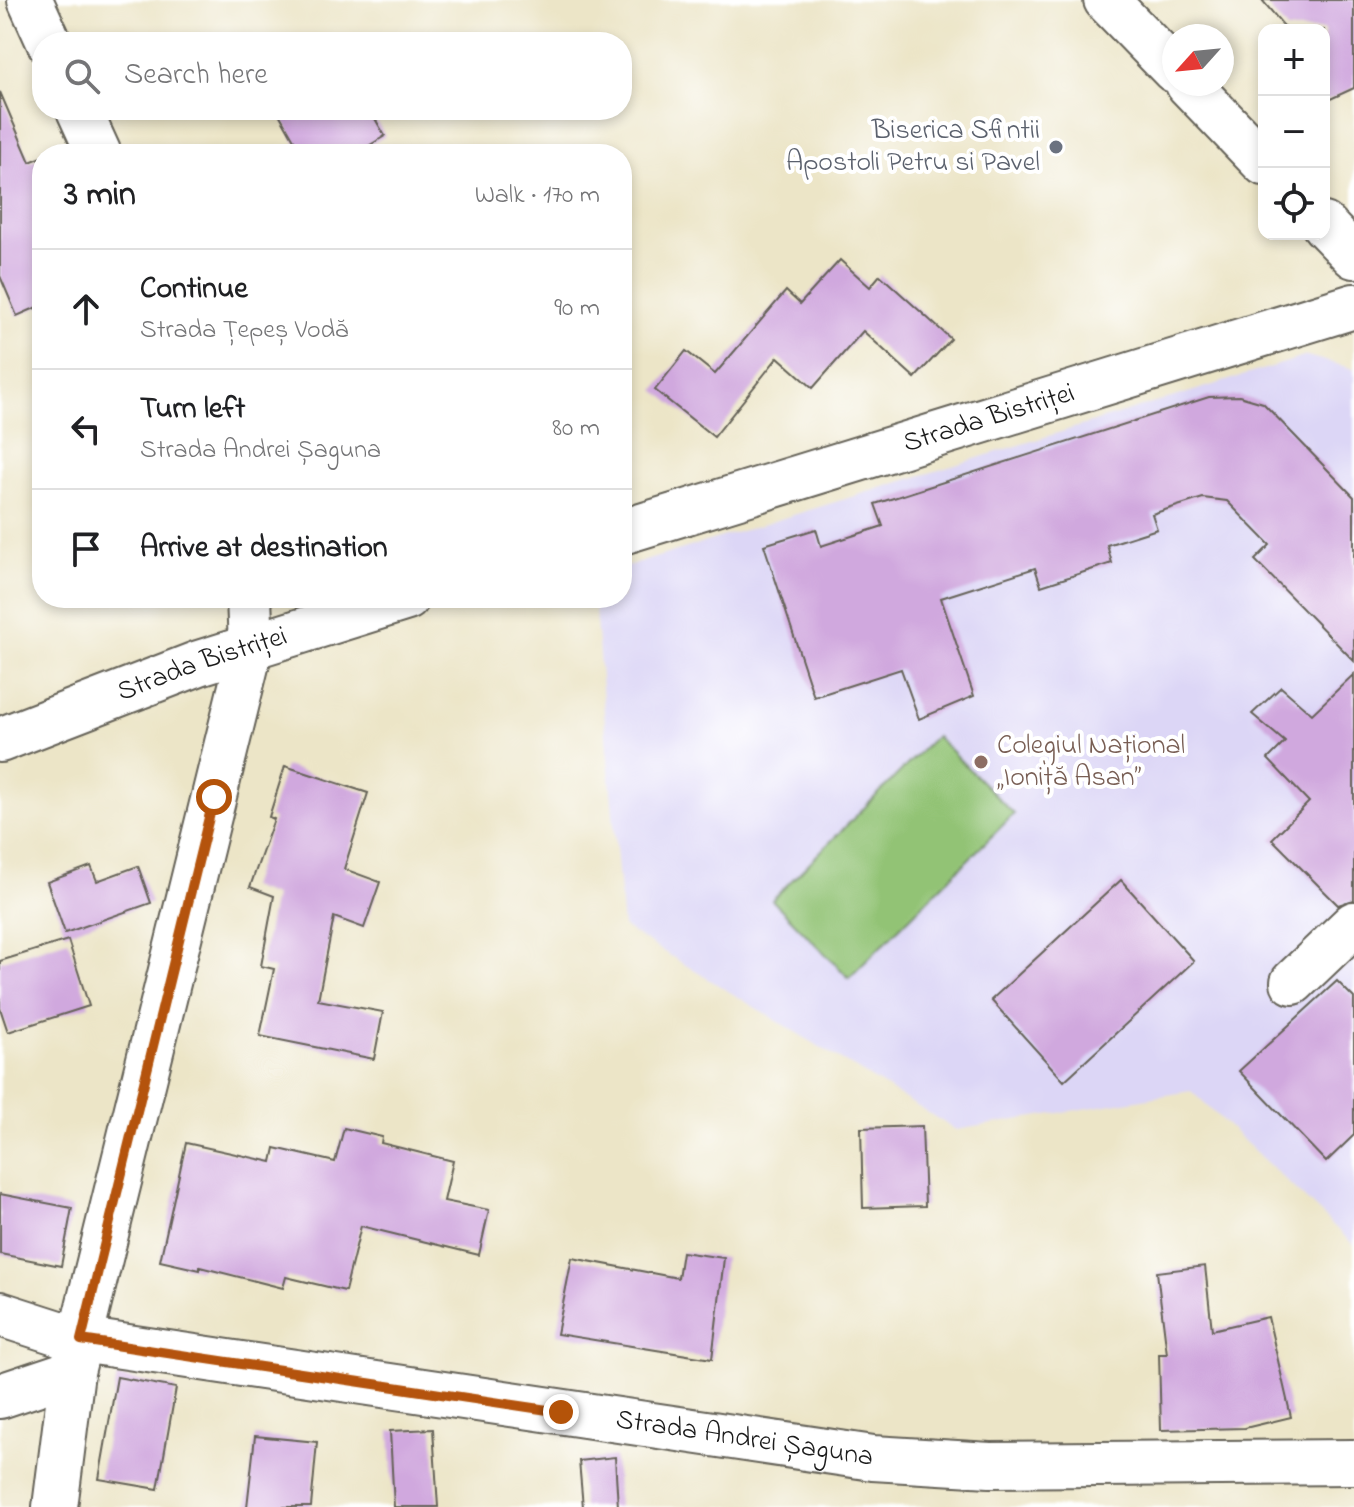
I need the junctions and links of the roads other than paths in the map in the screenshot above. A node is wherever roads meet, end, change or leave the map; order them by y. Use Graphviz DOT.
graph roads {
  1 [pos="30,0"];
  2 [pos="1106,0"];
  3 [pos="44,32"];
  4 [pos="1162,58"];
  5 [pos="1200,96"];
  6 [pos="84,120"];
  7 [pos="94,144"];
  8 [pos="1258,157"];
  9 [pos="1330,231"];
  10 [pos="1354,256"];
  11 [pos="1354,306"];
  12 [pos="632,529"];
  13 [pos="249,608"];
  14 [pos="374,608"];
  15 [pos="251,646"];
  16 [pos="0,740"];
  17 [pos="1354,924"];
  18 [pos="1293,982"];
  19 [pos="0,1314"];
  20 [pos="76,1356"];
  21 [pos="0,1396"];
  22 [pos="1354,1462"];
  23 [pos="55,1507"];
  1 -- 3 [label="street"];
  2 -- 4 [label="street"];
  5 -- 8 [label="street"];
  6 -- 7 [label="street"];
  9 -- 10 [label="street"];
  11 -- 12 [label="street, Strada Bistriței"];
  13 -- 15 [label="street"];
  14 -- 15 [label="street, Strada Bistriței"];
  15 -- 16 [label="street, Strada Bistriței"];
  15 -- 20 [label="street"];
  17 -- 18 [label="street"];
  19 -- 20 [label="street, Strada Andrei Șaguna"];
  20 -- 21 [label="street"];
  20 -- 22 [label="street, Strada Andrei Șaguna"];
  20 -- 23 [label="street"];
}
